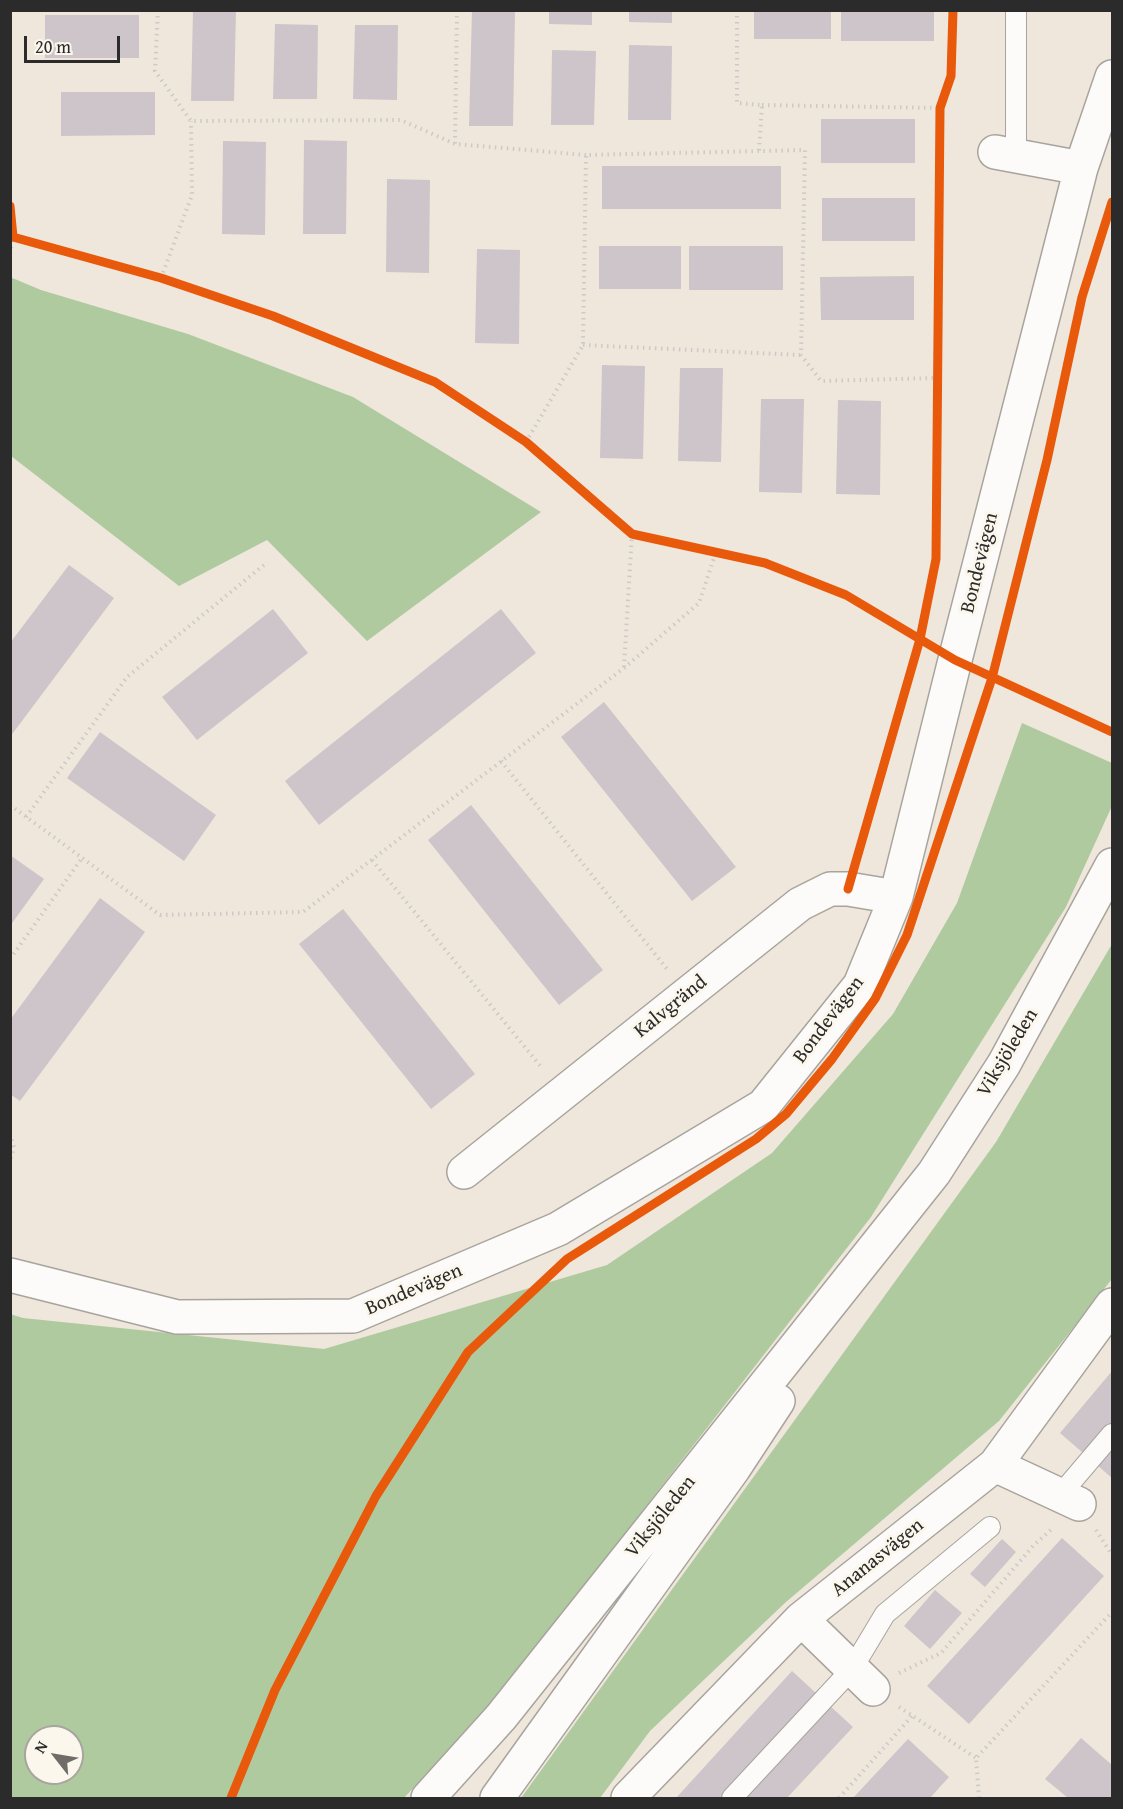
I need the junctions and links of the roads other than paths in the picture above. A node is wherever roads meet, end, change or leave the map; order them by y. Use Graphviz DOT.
graph roads {
  1 [pos="1016,10"];
  2 [pos="1113,77"];
  3 [pos="1006,154"];
  4 [pos="1081,168"];
  5 [pos="1113,865"];
  6 [pos="896,897"];
  7 [pos="464,1173"];
  8 [pos="889,1232"];
  9 [pos="10,1275"];
  10 [pos="1113,1305"];
  11 [pos="1113,1434"];
  12 [pos="995,1465"];
  13 [pos="1070,1500"];
  14 [pos="990,1527"];
  15 [pos="801,1619"];
  16 [pos="863,1679"];
  17 [pos="428,1798"];
  18 [pos="497,1798"];
  19 [pos="628,1798"];
  20 [pos="732,1798"];
  1 -- 3 [label="lane"];
  2 -- 4 [label="street, Bondevägen"];
  3 -- 4 [label="street"];
  4 -- 6 [label="street, Bondevägen"];
  5 -- 8 [label="street, Viksjöleden"];
  6 -- 7 [label="street, Kalvgränd"];
  6 -- 9 [label="street, Bondevägen"];
  8 -- 17 [label="street, Viksjöleden"];
  8 -- 18 [label="street, Viksjöleden"];
  10 -- 12 [label="street, Ananasvägen"];
  11 -- 13 [label="lane"];
  12 -- 13 [label="street"];
  12 -- 15 [label="street, Ananasvägen"];
  14 -- 16 [label="lane"];
  15 -- 16 [label="street"];
  15 -- 19 [label="street, Ananasvägen"];
  16 -- 20 [label="lane"];
}
